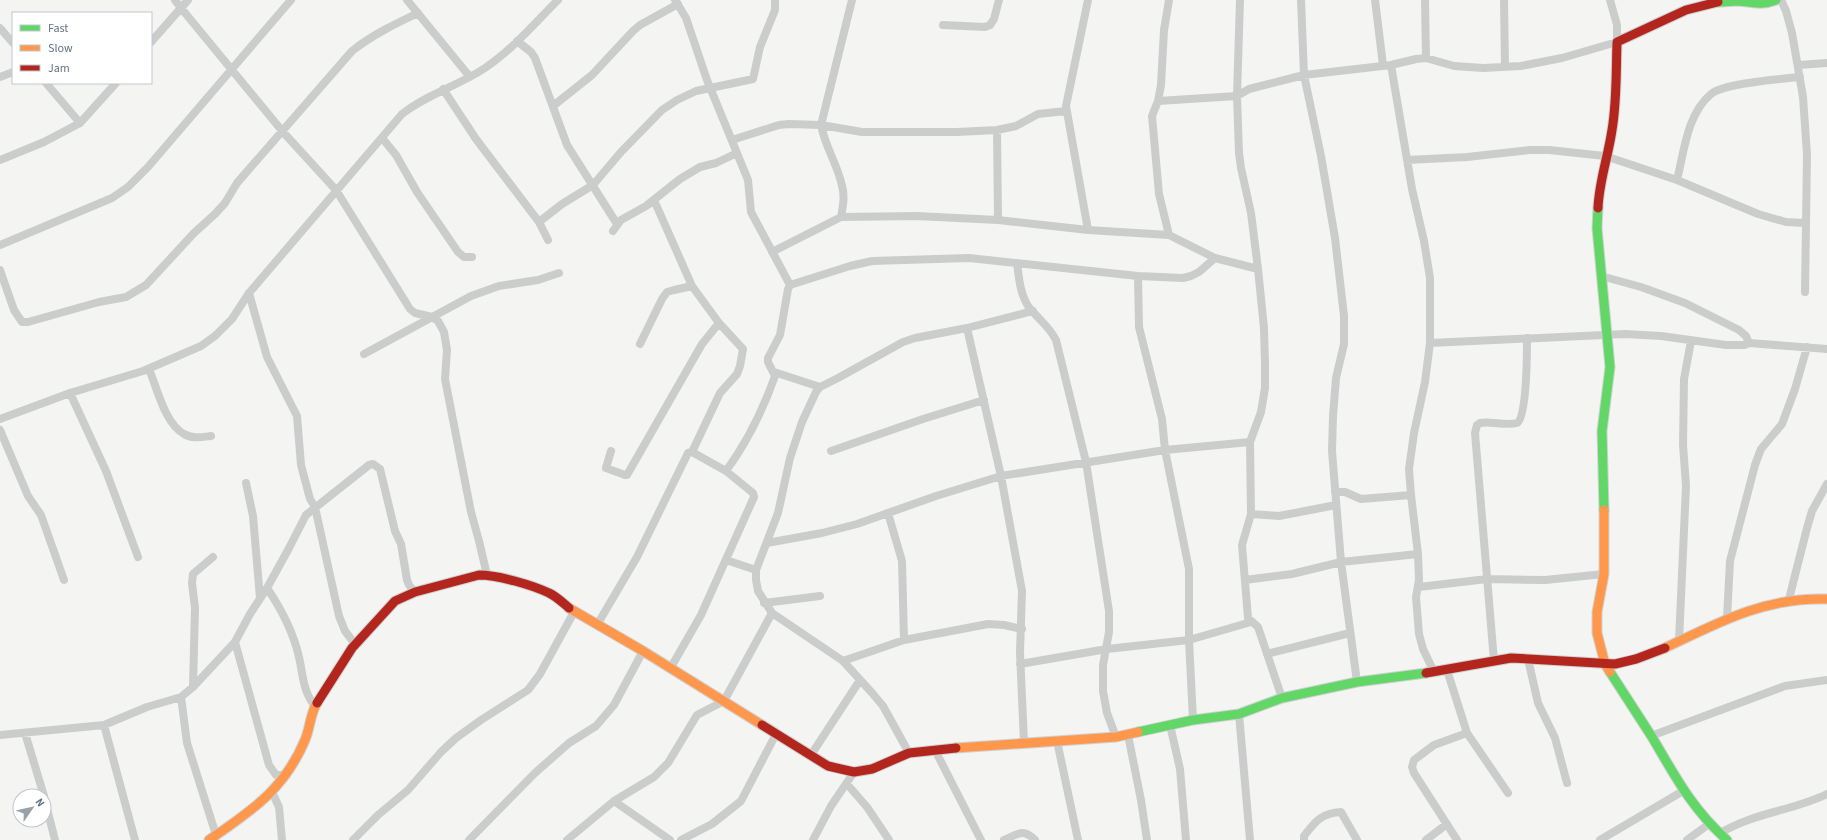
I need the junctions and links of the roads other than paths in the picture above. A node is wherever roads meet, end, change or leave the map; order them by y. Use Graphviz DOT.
graph roads {
  1 [pos="175,0"];
  2 [pos="188,0"];
  3 [pos="291,0"];
  4 [pos="407,0"];
  5 [pos="558,0"];
  6 [pos="775,0"];
  7 [pos="852,0"];
  8 [pos="999,0"];
  9 [pos="1088,0"];
  10 [pos="1169,0"];
  11 [pos="1240,0"];
  12 [pos="1301,0"];
  13 [pos="1375,0"];
  14 [pos="1425,0"];
  15 [pos="1504,0"];
  16 [pos="1610,0"];
  17 [pos="1776,0"];
  18 [pos="1781,0"];
  19 [pos="1744,1"];
  20 [pos="676,2"];
  21 [pos="181,8"];
  22 [pos="418,13"];
  23 [pos="943,25"];
  24 [pos="0,28"];
  25 [pos="152,41"];
  26 [pos="517,41"];
  27 [pos="12,42"];
  28 [pos="1618,42"];
  29 [pos="1426,58"];
  30 [pos="1827,64"];
  31 [pos="1387,65"];
  32 [pos="1799,65"];
  33 [pos="1505,67"];
  34 [pos="232,71"];
  35 [pos="12,72"];
  36 [pos="1304,76"];
  37 [pos="0,77"];
  38 [pos="470,77"];
  39 [pos="1800,77"];
  40 [pos="47,84"];
  41 [pos="115,84"];
  42 [pos="443,89"];
  43 [pos="710,89"];
  44 [pos="1238,96"];
  45 [pos="1158,101"];
  46 [pos="554,106"];
  47 [pos="1066,111"];
  48 [pos="80,123"];
  49 [pos="821,125"];
  50 [pos="997,130"];
  51 [pos="283,132"];
  52 [pos="382,138"];
  53 [pos="732,140"];
  54 [pos="737,153"];
  55 [pos="1606,156"];
  56 [pos="0,160"];
  57 [pos="1407,160"];
  58 [pos="1677,180"];
  59 [pos="593,185"];
  60 [pos="336,190"];
  61 [pos="654,200"];
  62 [pos="841,217"];
  63 [pos="998,220"];
  64 [pos="539,222"];
  65 [pos="1805,223"];
  66 [pos="1088,230"];
  67 [pos="1169,235"];
  68 [pos="548,240"];
  69 [pos="0,245"];
  70 [pos="772,252"];
  71 [pos="472,257"];
  72 [pos="1215,258"];
  73 [pos="1017,263"];
  74 [pos="1258,269"];
  75 [pos="0,270"];
  76 [pos="559,273"];
  77 [pos="1138,276"];
  78 [pos="1600,276"];
  79 [pos="790,285"];
  80 [pos="692,286"];
  81 [pos="1804,292"];
  82 [pos="249,293"];
  83 [pos="1033,312"];
  84 [pos="432,317"];
  85 [pos="719,323"];
  86 [pos="967,328"];
  87 [pos="1607,335"];
  88 [pos="1527,338"];
  89 [pos="1691,341"];
  90 [pos="1430,343"];
  91 [pos="1750,343"];
  92 [pos="640,344"];
  93 [pos="1807,347"];
  94 [pos="1827,348"];
  95 [pos="364,354"];
  96 [pos="149,369"];
  97 [pos="774,372"];
  98 [pos="820,387"];
  99 [pos="70,393"];
  100 [pos="984,400"];
  101 [pos="0,419"];
  102 [pos="0,430"];
  103 [pos="211,436"];
  104 [pos="1250,442"];
  105 [pos="611,450"];
  106 [pos="1165,450"];
  107 [pos="831,451"];
  108 [pos="692,452"];
  109 [pos="1086,462"];
  110 [pos="726,471"];
  111 [pos="1001,476"];
  112 [pos="246,483"];
  113 [pos="1827,484"];
  114 [pos="1335,492"];
  115 [pos="1411,495"];
  116 [pos="1336,505"];
  117 [pos="315,506"];
  118 [pos="888,513"];
  119 [pos="1250,514"];
  120 [pos="767,543"];
  121 [pos="1418,554"];
  122 [pos="138,557"];
  123 [pos="213,557"];
  124 [pos="726,560"];
  125 [pos="1341,562"];
  126 [pos="756,570"];
  127 [pos="1604,574"];
  128 [pos="487,575"];
  129 [pos="1487,579"];
  130 [pos="64,580"];
  131 [pos="1245,580"];
  132 [pos="1419,587"];
  133 [pos="267,588"];
  134 [pos="415,592"];
  135 [pos="820,596"];
  136 [pos="260,598"];
  137 [pos="1789,599"];
  138 [pos="1827,599"];
  139 [pos="764,603"];
  140 [pos="574,612"];
  141 [pos="772,614"];
  142 [pos="1727,618"];
  143 [pos="1251,622"];
  144 [pos="597,625"];
  145 [pos="1022,629"];
  146 [pos="1350,633"];
  147 [pos="904,640"];
  148 [pos="1189,640"];
  149 [pos="1679,641"];
  150 [pos="235,642"];
  151 [pos="355,644"];
  152 [pos="1107,649"];
  153 [pos="643,651"];
  154 [pos="1267,654"];
  155 [pos="1528,660"];
  156 [pos="843,661"];
  157 [pos="1494,662"];
  158 [pos="1020,664"];
  159 [pos="1605,664"];
  160 [pos="670,669"];
  161 [pos="1447,670"];
  162 [pos="1434,672"];
  163 [pos="860,680"];
  164 [pos="1827,680"];
  165 [pos="1357,682"];
  166 [pos="193,688"];
  167 [pos="181,697"];
  168 [pos="1282,698"];
  169 [pos="724,702"];
  170 [pos="315,706"];
  171 [pos="1239,714"];
  172 [pos="1193,720"];
  173 [pos="104,725"];
  174 [pos="1170,725"];
  175 [pos="25,733"];
  176 [pos="1467,733"];
  177 [pos="776,734"];
  178 [pos="0,735"];
  179 [pos="1128,735"];
  180 [pos="1651,736"];
  181 [pos="1116,738"];
  182 [pos="1057,742"];
  183 [pos="1024,743"];
  184 [pos="935,750"];
  185 [pos="909,753"];
  186 [pos="811,755"];
  187 [pos="854,772"];
  188 [pos="287,775"];
  189 [pos="1567,783"];
  190 [pos="847,784"];
  191 [pos="41,788"];
  192 [pos="1683,791"];
  193 [pos="272,792"];
  194 [pos="1508,792"];
  195 [pos="1827,794"];
  196 [pos="614,801"];
  197 [pos="1448,824"];
  198 [pos="1709,824"];
  199 [pos="52,828"];
  200 [pos="1720,833"];
  201 [pos="213,838"];
  202 [pos="55,840"];
  203 [pos="135,840"];
  204 [pos="282,840"];
  205 [pos="353,840"];
  206 [pos="469,840"];
  207 [pos="567,840"];
  208 [pos="670,840"];
  209 [pos="680,840"];
  210 [pos="813,840"];
  211 [pos="889,840"];
  212 [pos="981,840"];
  213 [pos="1004,840"];
  214 [pos="1035,840"];
  215 [pos="1078,840"];
  216 [pos="1147,840"];
  217 [pos="1186,840"];
  218 [pos="1250,840"];
  219 [pos="1304,840"];
  220 [pos="1357,840"];
  221 [pos="1426,840"];
  222 [pos="1457,840"];
  223 [pos="1600,840"];
  224 [pos="1687,840"];
  225 [pos="1727,840"];
  1 -- 21 [label="street"];
  2 -- 21 [label="street"];
  3 -- 34 [label="street"];
  4 -- 22 [label="street"];
  5 -- 26 [label="street"];
  6 -- 43 [label="street"];
  7 -- 49 [label="street"];
  8 -- 23 [label="street"];
  9 -- 47 [label="street"];
  10 -- 45 [label="street"];
  11 -- 44 [label="street"];
  12 -- 36 [label="street"];
  13 -- 31 [label="street"];
  14 -- 29 [label="street"];
  15 -- 33 [label="street"];
  16 -- 28 [label="street"];
  17 -- 19 [label="street"];
  18 -- 32 [label="street"];
  19 -- 28 [label="street"];
  20 -- 43 [label="street"];
  20 -- 46 [label="street"];
  21 -- 25 [label="street"];
  21 -- 34 [label="street"];
  22 -- 38 [label="street"];
  22 -- 51 [label="street"];
  24 -- 27 [label="street"];
  26 -- 38 [label="street"];
  26 -- 46 [label="street"];
  28 -- 33 [label="street"];
  28 -- 55 [label="street"];
  29 -- 31 [label="street"];
  29 -- 33 [label="street"];
  30 -- 32 [label="street"];
  31 -- 36 [label="street"];
  31 -- 57 [label="street"];
  32 -- 39 [label="street"];
  34 -- 51 [label="street"];
  34 -- 69 [label="street"];
  35 -- 37 [label="street"];
  36 -- 44 [label="street"];
  36 -- 114 [label="street"];
  38 -- 42 [label="street"];
  39 -- 58 [label="street"];
  39 -- 65 [label="street"];
  40 -- 48 [label="street"];
  41 -- 48 [label="street"];
  42 -- 52 [label="street"];
  42 -- 64 [label="street"];
  43 -- 53 [label="street"];
  43 -- 59 [label="street"];
  44 -- 45 [label="street"];
  44 -- 74 [label="street"];
  45 -- 67 [label="street"];
  46 -- 59 [label="street"];
  47 -- 50 [label="street"];
  47 -- 66 [label="street"];
  48 -- 56 [label="street"];
  49 -- 50 [label="street"];
  49 -- 53 [label="street"];
  49 -- 62 [label="street"];
  50 -- 63 [label="street"];
  51 -- 60 [label="street"];
  51 -- 75 [label="street"];
  52 -- 60 [label="street"];
  52 -- 71 [label="street"];
  53 -- 54 [label="street"];
  54 -- 61 [label="street"];
  54 -- 70 [label="street"];
  55 -- 57 [label="street"];
  55 -- 58 [label="street"];
  55 -- 78 [label="street"];
  57 -- 90 [label="street"];
  58 -- 65 [label="street"];
  59 -- 61 [label="street"];
  59 -- 64 [label="street"];
  60 -- 82 [label="street"];
  60 -- 84 [label="street"];
  61 -- 80 [label="street"];
  62 -- 63 [label="street"];
  62 -- 70 [label="street"];
  63 -- 66 [label="street"];
  64 -- 68 [label="street"];
  65 -- 81 [label="street"];
  66 -- 67 [label="street"];
  67 -- 72 [label="street"];
  70 -- 79 [label="street"];
  72 -- 74 [label="street"];
  72 -- 77 [label="street"];
  73 -- 77 [label="street"];
  73 -- 79 [label="street"];
  73 -- 83 [label="street"];
  74 -- 104 [label="street"];
  76 -- 84 [label="street"];
  77 -- 106 [label="street"];
  78 -- 87 [label="street"];
  78 -- 91 [label="street"];
  79 -- 97 [label="street"];
  80 -- 85 [label="street"];
  80 -- 92 [label="street"];
  82 -- 96 [label="street"];
  82 -- 117 [label="street"];
  83 -- 86 [label="street"];
  83 -- 109 [label="street"];
  84 -- 95 [label="street"];
  84 -- 128 [label="street"];
  85 -- 105 [label="street"];
  85 -- 108 [label="street"];
  86 -- 98 [label="street"];
  86 -- 100 [label="street"];
  87 -- 88 [label="street"];
  87 -- 89 [label="street"];
  87 -- 127 [label="street"];
  88 -- 90 [label="street"];
  88 -- 129 [label="street"];
  89 -- 91 [label="street"];
  89 -- 149 [label="street"];
  90 -- 115 [label="street"];
  91 -- 93 [label="street"];
  93 -- 94 [label="street"];
  93 -- 142 [label="street"];
  96 -- 99 [label="street"];
  96 -- 103 [label="street"];
  97 -- 98 [label="street"];
  97 -- 110 [label="street"];
  98 -- 120 [label="street"];
  99 -- 101 [label="street"];
  99 -- 122 [label="street"];
  100 -- 107 [label="street"];
  100 -- 111 [label="street"];
  102 -- 130 [label="street"];
  104 -- 106 [label="street"];
  104 -- 119 [label="street"];
  106 -- 109 [label="street"];
  106 -- 148 [label="street"];
  108 -- 110 [label="street"];
  108 -- 144 [label="street"];
  109 -- 111 [label="street"];
  109 -- 152 [label="street"];
  110 -- 124 [label="street"];
  111 -- 118 [label="street"];
  111 -- 145 [label="street"];
  112 -- 136 [label="street"];
  113 -- 137 [label="street"];
  114 -- 115 [label="street"];
  114 -- 116 [label="street"];
  115 -- 121 [label="street"];
  116 -- 119 [label="street"];
  116 -- 125 [label="street"];
  117 -- 133 [label="street"];
  117 -- 134 [label="street"];
  117 -- 151 [label="street"];
  118 -- 120 [label="street"];
  118 -- 147 [label="street"];
  119 -- 131 [label="street"];
  120 -- 126 [label="street"];
  121 -- 125 [label="street"];
  121 -- 132 [label="street"];
  123 -- 166 [label="street"];
  124 -- 126 [label="street"];
  124 -- 160 [label="street"];
  125 -- 131 [label="street"];
  125 -- 146 [label="street"];
  126 -- 139 [label="street"];
  127 -- 129 [label="street"];
  127 -- 159 [label="street"];
  128 -- 134 [label="street"];
  128 -- 140 [label="street"];
  129 -- 132 [label="street"];
  129 -- 157 [label="street"];
  131 -- 143 [label="street"];
  132 -- 162 [label="street"];
  133 -- 136 [label="street"];
  133 -- 170 [label="street"];
  134 -- 151 [label="street"];
  135 -- 139 [label="street"];
  136 -- 150 [label="street"];
  137 -- 138 [label="street"];
  137 -- 142 [label="street"];
  139 -- 141 [label="street"];
  140 -- 144 [label="street"];
  140 -- 205 [label="street"];
  141 -- 156 [label="street"];
  141 -- 169 [label="street"];
  142 -- 149 [label="street"];
  143 -- 148 [label="street"];
  143 -- 154 [label="street"];
  144 -- 153 [label="street"];
  145 -- 147 [label="street"];
  145 -- 158 [label="street"];
  146 -- 154 [label="street"];
  146 -- 165 [label="street"];
  147 -- 156 [label="street"];
  148 -- 152 [label="street"];
  148 -- 172 [label="street"];
  149 -- 159 [label="street"];
  150 -- 166 [label="street"];
  150 -- 188 [label="street"];
  151 -- 170 [label="street"];
  152 -- 158 [label="street"];
  152 -- 181 [label="street"];
  153 -- 160 [label="street"];
  153 -- 206 [label="street"];
  154 -- 168 [label="street"];
  155 -- 157 [label="street"];
  155 -- 159 [label="street"];
  155 -- 189 [label="street"];
  156 -- 163 [label="street"];
  157 -- 161 [label="street"];
  158 -- 183 [label="street"];
  159 -- 180 [label="street"];
  160 -- 169 [label="street"];
  161 -- 162 [label="street"];
  161 -- 176 [label="street"];
  162 -- 165 [label="street"];
  163 -- 185 [label="street"];
  163 -- 186 [label="street"];
  164 -- 180 [label="street"];
  165 -- 168 [label="street"];
  166 -- 167 [label="street"];
  167 -- 173 [label="street"];
  167 -- 201 [label="street"];
  168 -- 171 [label="street"];
  169 -- 177 [label="street"];
  169 -- 196 [label="street"];
  170 -- 188 [label="street"];
  171 -- 172 [label="street"];
  171 -- 218 [label="street"];
  172 -- 174 [label="street"];
  173 -- 175 [label="street"];
  173 -- 203 [label="street"];
  174 -- 179 [label="street"];
  174 -- 217 [label="street"];
  175 -- 178 [label="street"];
  175 -- 191 [label="street"];
  176 -- 194 [label="street"];
  176 -- 197 [label="street"];
  177 -- 186 [label="street"];
  177 -- 209 [label="street"];
  179 -- 181 [label="street"];
  179 -- 216 [label="street"];
  180 -- 192 [label="street"];
  181 -- 182 [label="street"];
  182 -- 183 [label="street"];
  182 -- 215 [label="street"];
  183 -- 184 [label="street"];
  184 -- 185 [label="street"];
  184 -- 212 [label="street"];
  185 -- 187 [label="street"];
  186 -- 187 [label="street"];
  187 -- 190 [label="street"];
  188 -- 193 [label="street"];
  190 -- 210 [label="street"];
  190 -- 211 [label="street"];
  192 -- 198 [label="street"];
  192 -- 223 [label="street"];
  193 -- 201 [label="street"];
  193 -- 204 [label="street"];
  195 -- 200 [label="street"];
  196 -- 207 [label="street"];
  196 -- 208 [label="street"];
  197 -- 221 [label="street"];
  197 -- 222 [label="street"];
  198 -- 200 [label="street"];
  198 -- 224 [label="street"];
  199 -- 202 [label="street"];
  200 -- 225 [label="street"];
  213 -- 214 [label="street"];
  219 -- 220 [label="street"];
}
